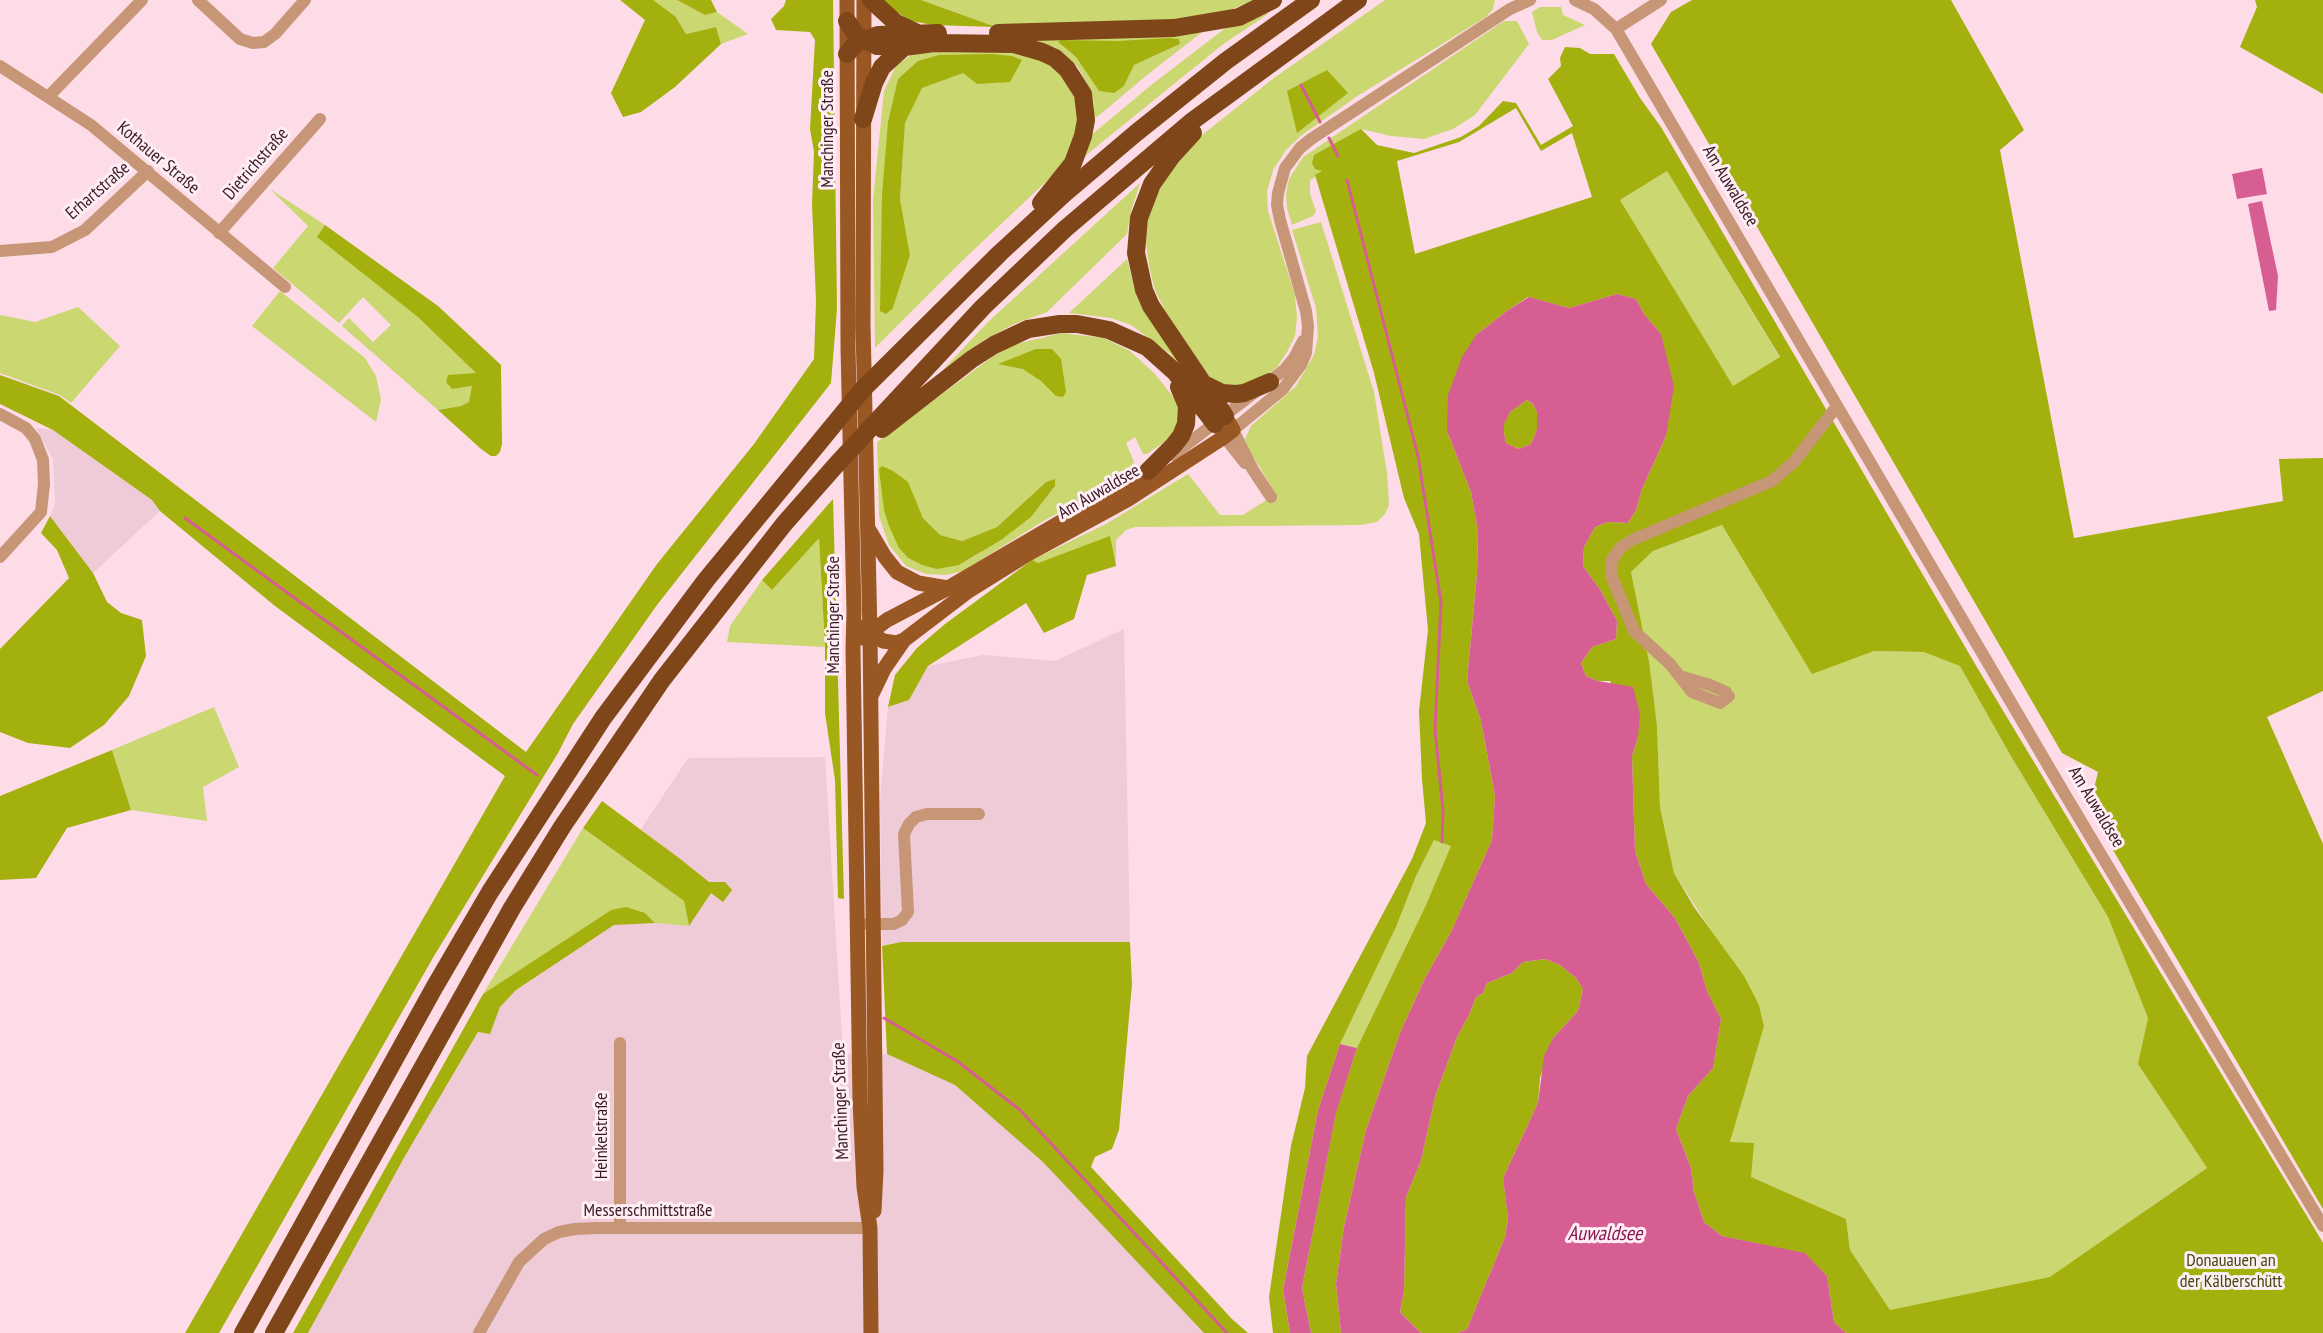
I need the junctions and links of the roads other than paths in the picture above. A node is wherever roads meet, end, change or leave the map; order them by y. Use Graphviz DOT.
graph roads {
  1 [pos="142,0"];
  2 [pos="198,0"];
  3 [pos="305,0"];
  4 [pos="847,0"];
  5 [pos="864,0"];
  6 [pos="871,0"];
  7 [pos="1273,0"];
  8 [pos="1311,0"];
  9 [pos="1358,0"];
  10 [pos="1530,0"];
  11 [pos="1575,0"];
  12 [pos="1661,0"];
  13 [pos="847,21"];
  14 [pos="1616,29"];
  15 [pos="916,33"];
  16 [pos="864,40"];
  17 [pos="904,47"];
  18 [pos="847,54"];
  19 [pos="0,66"];
  20 [pos="1250,77"];
  21 [pos="48,97"];
  22 [pos="320,118"];
  23 [pos="863,119"];
  24 [pos="148,171"];
  25 [pos="219,232"];
  26 [pos="0,252"];
  27 [pos="1000,253"];
  28 [pos="285,287"];
  29 [pos="1308,326"];
  30 [pos="1165,362"];
  31 [pos="1270,382"];
  32 [pos="1204,384"];
  33 [pos="1837,406"];
  34 [pos="0,414"];
  35 [pos="1224,427"];
  36 [pos="836,465"];
  37 [pos="1148,471"];
  38 [pos="1271,497"];
  39 [pos="868,528"];
  40 [pos="0,557"];
  41 [pos="948,588"];
  42 [pos="855,612"];
  43 [pos="870,633"];
  44 [pos="904,640"];
  45 [pos="853,648"];
  46 [pos="1728,694"];
  47 [pos="870,699"];
  48 [pos="979,814"];
  49 [pos="864,924"];
  50 [pos="620,1043"];
  51 [pos="2323,1226"];
  52 [pos="621,1228"];
  53 [pos="870,1228"];
  54 [pos="243,1333"];
  55 [pos="274,1333"];
  56 [pos="479,1333"];
  57 [pos="871,1333"];
  1 -- 21 [label="street"];
  2 -- 3 [label="street"];
  4 -- 13 [label="main road, Manchinger Straße"];
  5 -- 16 [label="main road, Manchinger Straße"];
  6 -- 15 [label="highway"];
  7 -- 15 [label="highway"];
  8 -- 27 [label="highway"];
  9 -- 20 [label="highway"];
  10 -- 29 [label="street, Am Auwaldsee"];
  11 -- 14 [label="street, Am Auwaldsee"];
  12 -- 14 [label="street"];
  13 -- 16 [label="highway"];
  13 -- 18 [label="main road, Manchinger Straße"];
  14 -- 33 [label="street, Am Auwaldsee"];
  15 -- 16 [label="highway"];
  16 -- 17 [label="highway"];
  16 -- 18 [label="highway"];
  16 -- 23 [label="main road, Manchinger Straße"];
  17 -- 23 [label="highway"];
  17 -- 27 [label="highway"];
  18 -- 42 [label="main road, Manchinger Straße"];
  19 -- 21 [label="street, Kothauer Straße"];
  20 -- 32 [label="highway"];
  20 -- 36 [label="highway"];
  21 -- 24 [label="street, Kothauer Straße"];
  22 -- 25 [label="street, Dietrichstraße"];
  23 -- 39 [label="main road, Manchinger Straße"];
  24 -- 25 [label="street, Kothauer Straße"];
  24 -- 26 [label="street, Erhartstraße"];
  25 -- 28 [label="street, Kothauer Straße"];
  27 -- 54 [label="highway"];
  29 -- 31 [label="street, Am Auwaldsee"];
  29 -- 35 [label="street, Am Auwaldsee"];
  30 -- 35 [label="highway"];
  30 -- 36 [label="highway"];
  30 -- 37 [label="highway"];
  31 -- 32 [label="highway"];
  31 -- 35 [label="street, Am Auwaldsee"];
  32 -- 35 [label="highway"];
  33 -- 46 [label="street"];
  33 -- 51 [label="street, Am Auwaldsee"];
  34 -- 40 [label="street"];
  35 -- 37 [label="street, Am Auwaldsee"];
  35 -- 38 [label="street"];
  35 -- 44 [label="main road, Am Auwaldsee"];
  36 -- 55 [label="highway"];
  37 -- 41 [label="main road, Am Auwaldsee"];
  39 -- 41 [label="main road"];
  39 -- 43 [label="main road, Manchinger Straße"];
  41 -- 43 [label="main road, Am Auwaldsee"];
  42 -- 43 [label="main road"];
  42 -- 45 [label="main road, Manchinger Straße"];
  43 -- 44 [label="main road"];
  43 -- 45 [label="main road, Am Auwaldsee"];
  43 -- 47 [label="main road, Manchinger Straße"];
  44 -- 47 [label="main road, Am Auwaldsee"];
  45 -- 49 [label="main road, Manchinger Straße"];
  47 -- 49 [label="main road, Manchinger Straße"];
  48 -- 49 [label="street"];
  49 -- 53 [label="main road, Manchinger Straße"];
  50 -- 52 [label="street, Heinkelstraße"];
  52 -- 53 [label="street, Messerschmittstraße"];
  52 -- 56 [label="street, Messerschmittstraße"];
  53 -- 57 [label="main road, Manchinger Straße"];
}
